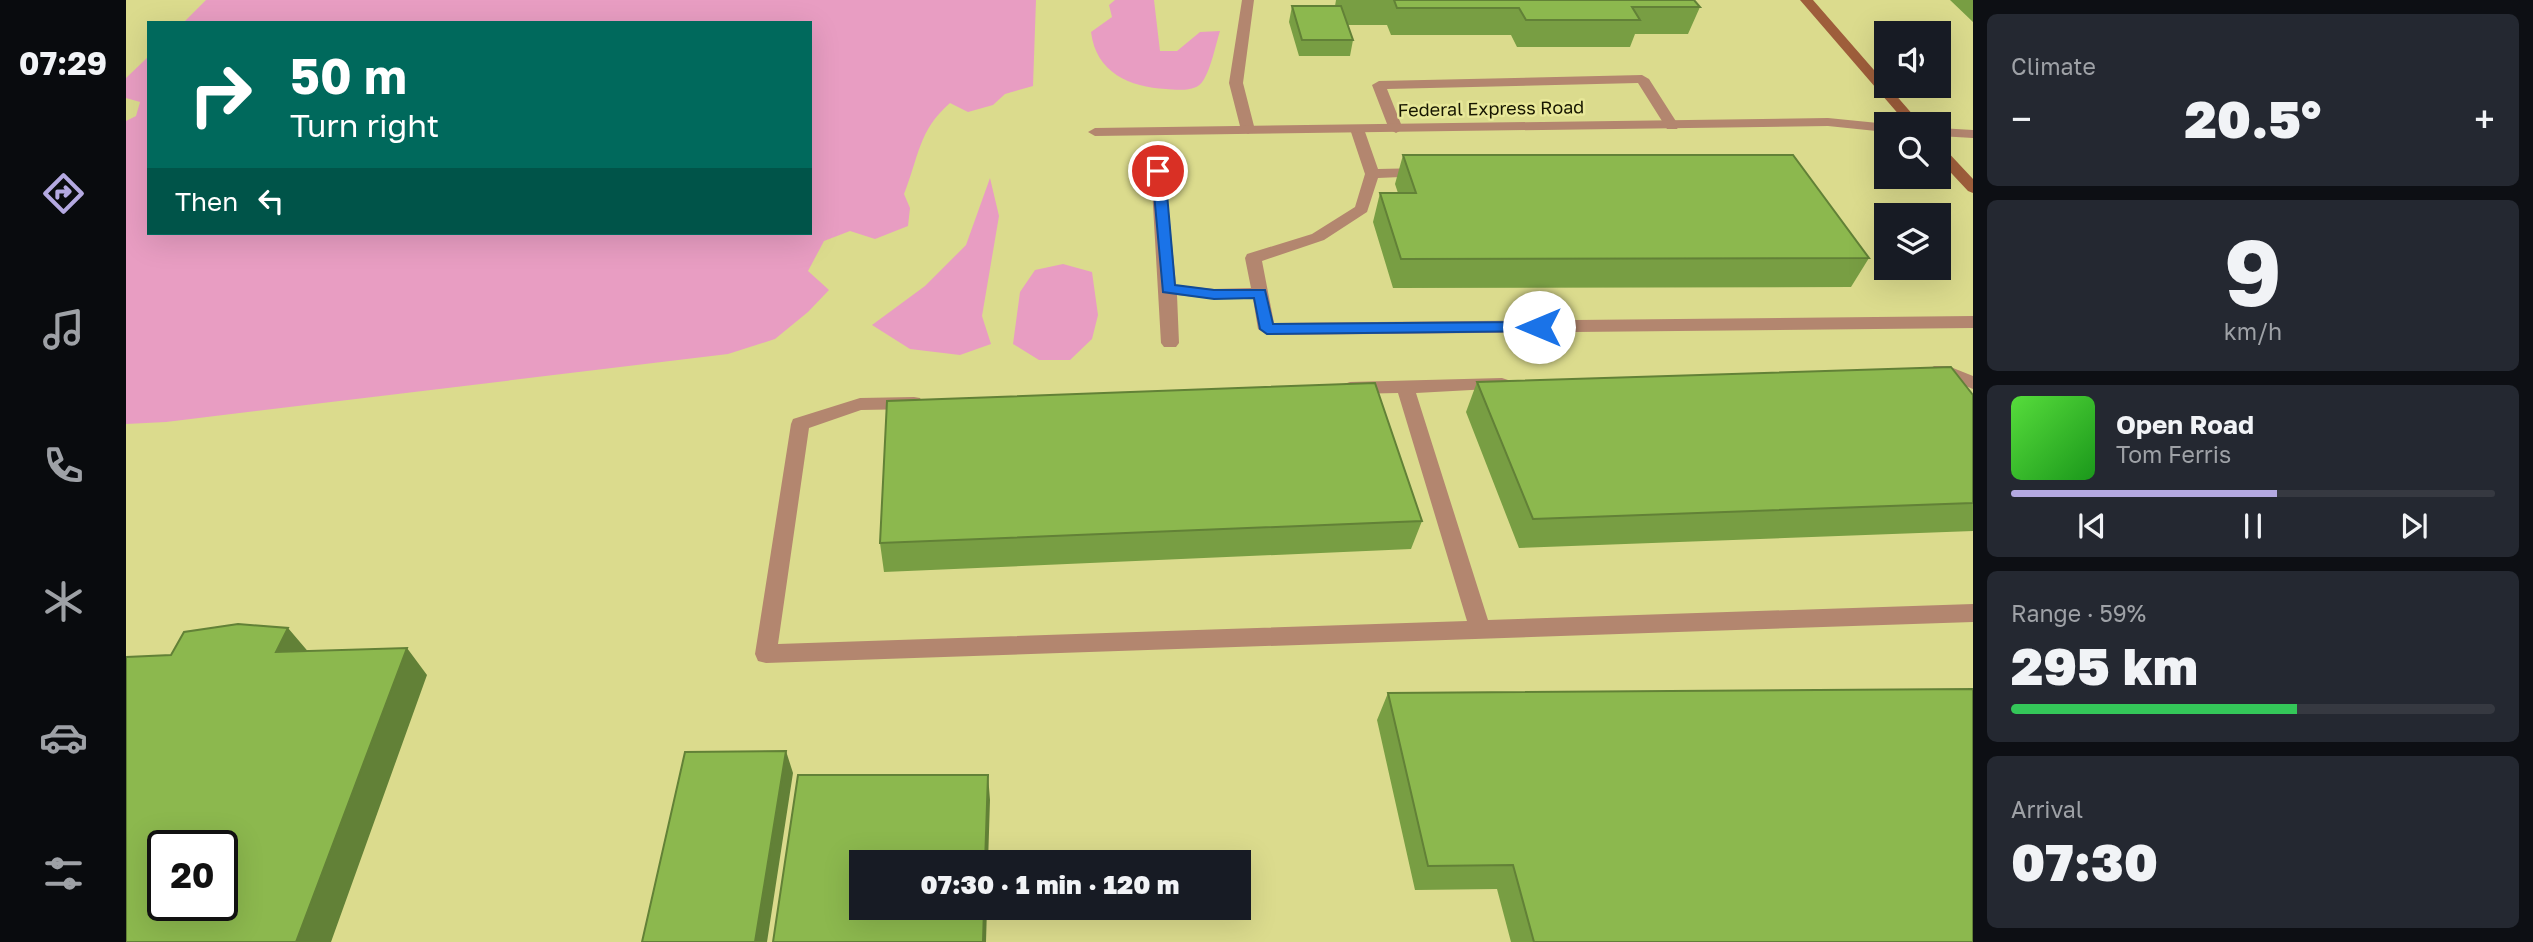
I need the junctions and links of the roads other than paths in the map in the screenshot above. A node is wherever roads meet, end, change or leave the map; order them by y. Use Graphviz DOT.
graph roads {
  1 [pos="1248,0"];
  2 [pos="1806,0"];
  3 [pos="1904,112"];
  4 [pos="1672,126"];
  5 [pos="1874,127"];
  6 [pos="1396,128"];
  7 [pos="1357,129"];
  8 [pos="1248,130"];
  9 [pos="1095,132"];
  10 [pos="1951,133"];
  11 [pos="1973,134"];
  12 [pos="1951,164"];
  13 [pos="1158,171"];
  14 [pos="1440,172"];
  15 [pos="1372,174"];
  16 [pos="1973,188"];
  17 [pos="1168,289"];
  18 [pos="1260,293"];
  19 [pos="1973,322"];
  20 [pos="1170,343"];
  21 [pos="1920,373"];
  22 [pos="1973,383"];
  23 [pos="1516,384"];
  24 [pos="1405,387"];
  25 [pos="1335,389"];
  26 [pos="930,402"];
  27 [pos="1973,613"];
  28 [pos="1480,628"];
  1 -- 8 [label="street"];
  2 -- 3 [label="main road"];
  4 -- 5 [label="street, Federal Express Road"];
  4 -- 6 [label="street, Federal Express Road"];
  4 -- 6 [label="street"];
  6 -- 7 [label="street, Federal Express Road"];
  7 -- 8 [label="street, Federal Express Road"];
  7 -- 15 [label="street"];
  8 -- 9 [label="street, Federal Express Road"];
  10 -- 11 [label="street"];
  12 -- 16 [label="main road"];
  13 -- 17 [label="street"];
  14 -- 15 [label="street"];
  15 -- 18 [label="street"];
  17 -- 18 [label="street"];
  17 -- 20 [label="street"];
  18 -- 19 [label="street"];
  21 -- 22 [label="street"];
  23 -- 24 [label="street"];
  24 -- 25 [label="street"];
  24 -- 28 [label="street"];
  26 -- 28 [label="street"];
  27 -- 28 [label="street"];
}
